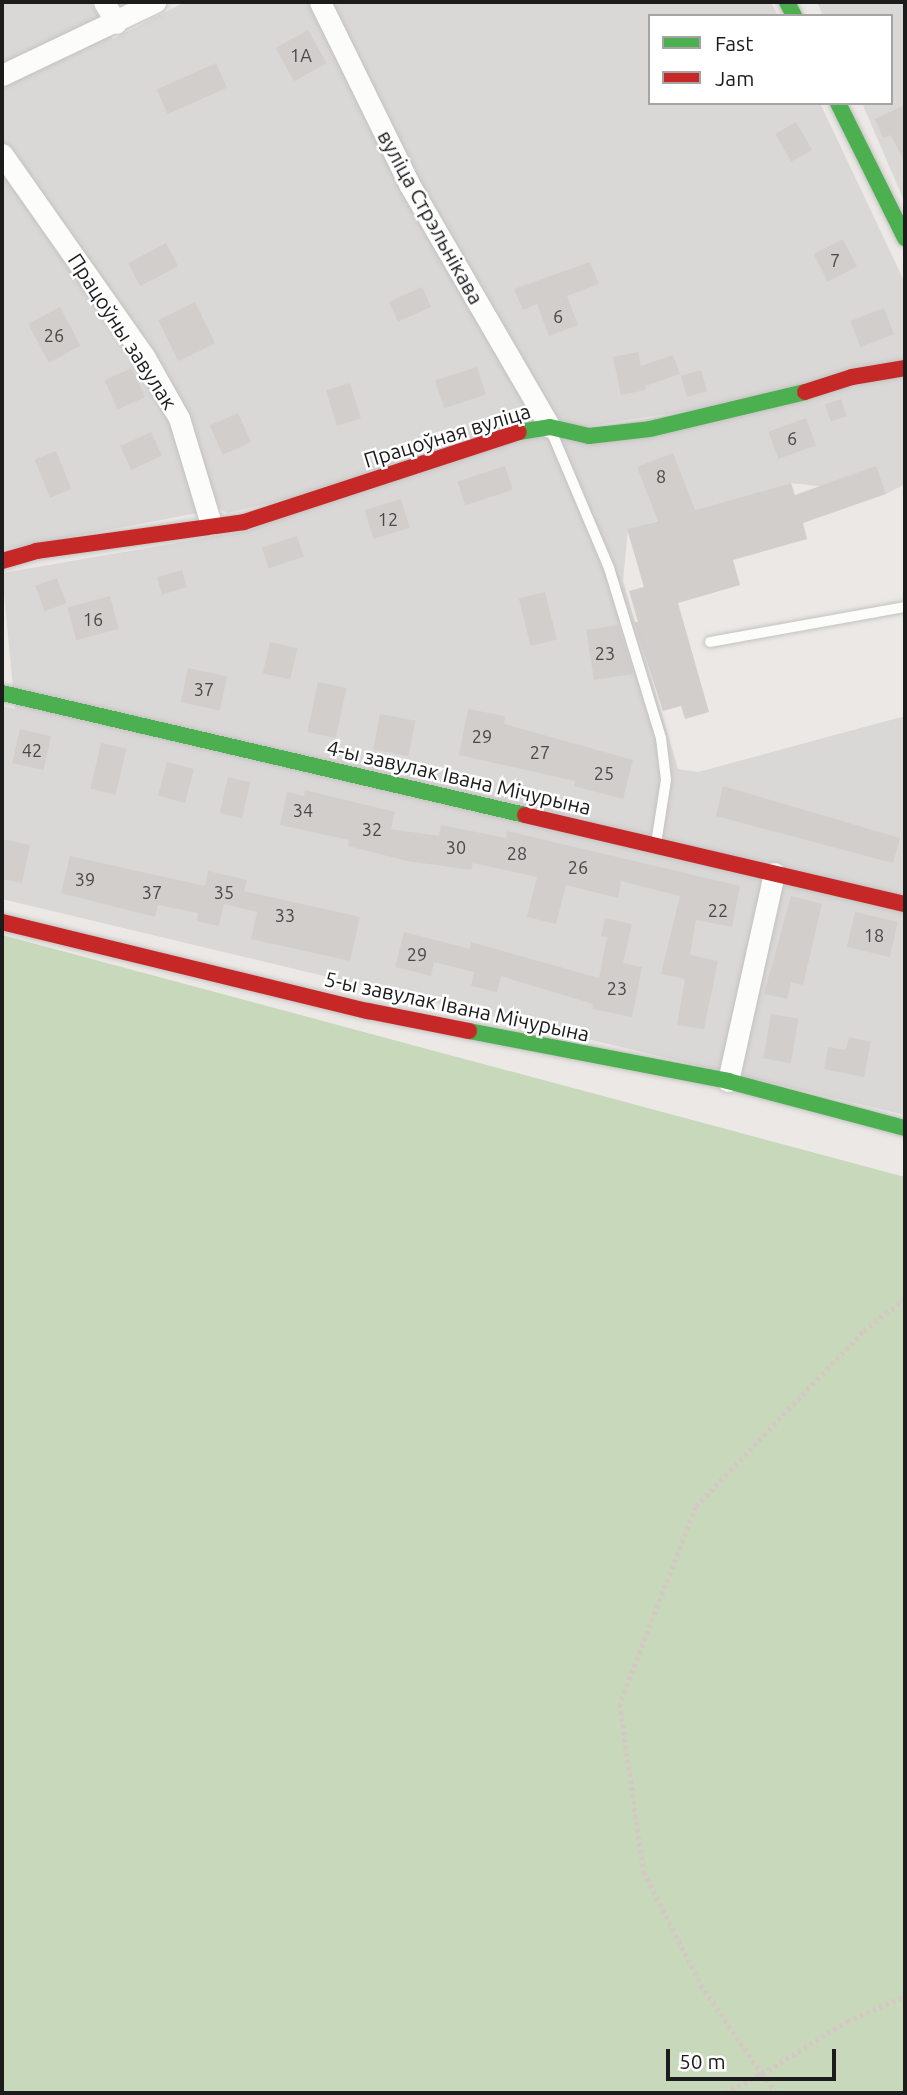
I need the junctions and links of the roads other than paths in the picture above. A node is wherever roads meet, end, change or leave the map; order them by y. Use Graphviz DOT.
graph roads {
  1 [pos="104,2"];
  2 [pos="155,2"];
  3 [pos="320,2"];
  4 [pos="116,23"];
  5 [pos="2,75"];
  6 [pos="839,105"];
  7 [pos="2,154"];
  8 [pos="905,238"];
  9 [pos="905,368"];
  10 [pos="550,427"];
  11 [pos="211,524"];
  12 [pos="2,561"];
  13 [pos="905,607"];
  14 [pos="710,642"];
  15 [pos="2,693"];
  16 [pos="656,845"];
  17 [pos="774,873"];
  18 [pos="905,904"];
  19 [pos="2,922"];
  20 [pos="728,1081"];
  21 [pos="905,1128"];
  1 -- 4 [label="street"];
  2 -- 4 [label="street"];
  3 -- 10 [label="street, вуліца Стрэльнікава"];
  4 -- 5 [label="street"];
  6 -- 8 [label="street"];
  7 -- 11 [label="street, Працоўны завулак"];
  9 -- 10 [label="street, Працоўная вуліца"];
  10 -- 11 [label="street, Працоўная вуліца"];
  10 -- 16 [label="lane"];
  11 -- 12 [label="street, Працоўная вуліца"];
  13 -- 14 [label="lane"];
  15 -- 16 [label="street, 4-ы завулак Івана Мічурына"];
  16 -- 17 [label="street, 4-ы завулак Івана Мічурына"];
  17 -- 18 [label="street, 4-ы завулак Івана Мічурына"];
  17 -- 20 [label="street"];
  19 -- 20 [label="street, 5-ы завулак Івана Мічурына"];
  20 -- 21 [label="street, 5-ы завулак Івана Мічурына"];
}
